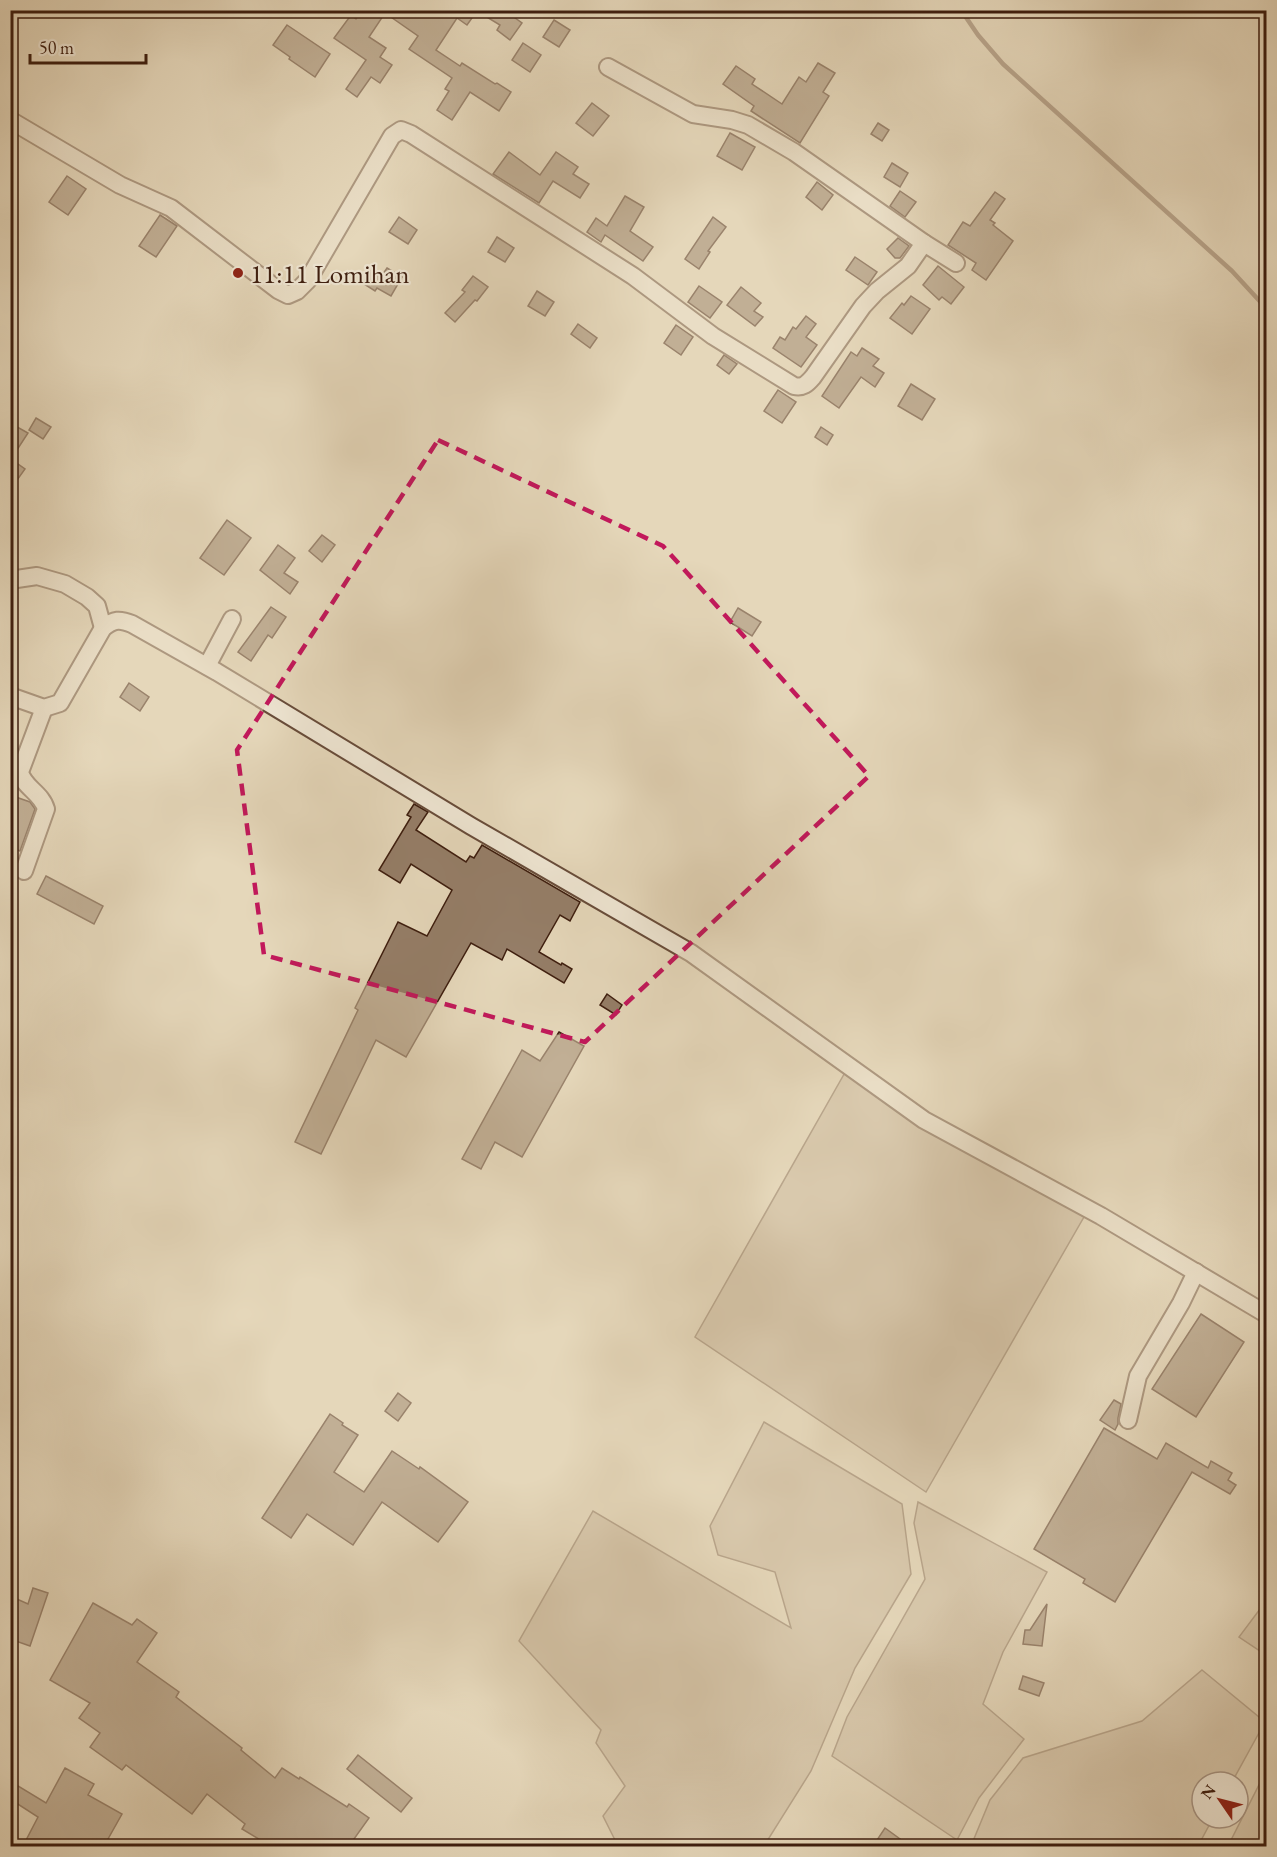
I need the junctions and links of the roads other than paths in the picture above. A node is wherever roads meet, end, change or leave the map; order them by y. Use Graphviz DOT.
graph roads {
  1 [pos="608,67"];
  2 [pos="10,120"];
  3 [pos="924,243"];
  4 [pos="956,263"];
  5 [pos="10,580"];
  6 [pos="232,619"];
  7 [pos="104,628"];
  8 [pos="207,666"];
  9 [pos="10,696"];
  10 [pos="44,708"];
  11 [pos="24,871"];
  12 [pos="1196,1272"];
  13 [pos="1266,1314"];
  14 [pos="1128,1420"];
  1 -- 3 [label="street"];
  2 -- 3 [label="street"];
  3 -- 4 [label="street"];
  5 -- 7 [label="street"];
  6 -- 8 [label="street"];
  7 -- 8 [label="street"];
  7 -- 10 [label="street"];
  8 -- 12 [label="street"];
  9 -- 10 [label="street"];
  10 -- 11 [label="street"];
  12 -- 13 [label="street"];
  12 -- 14 [label="street"];
}
